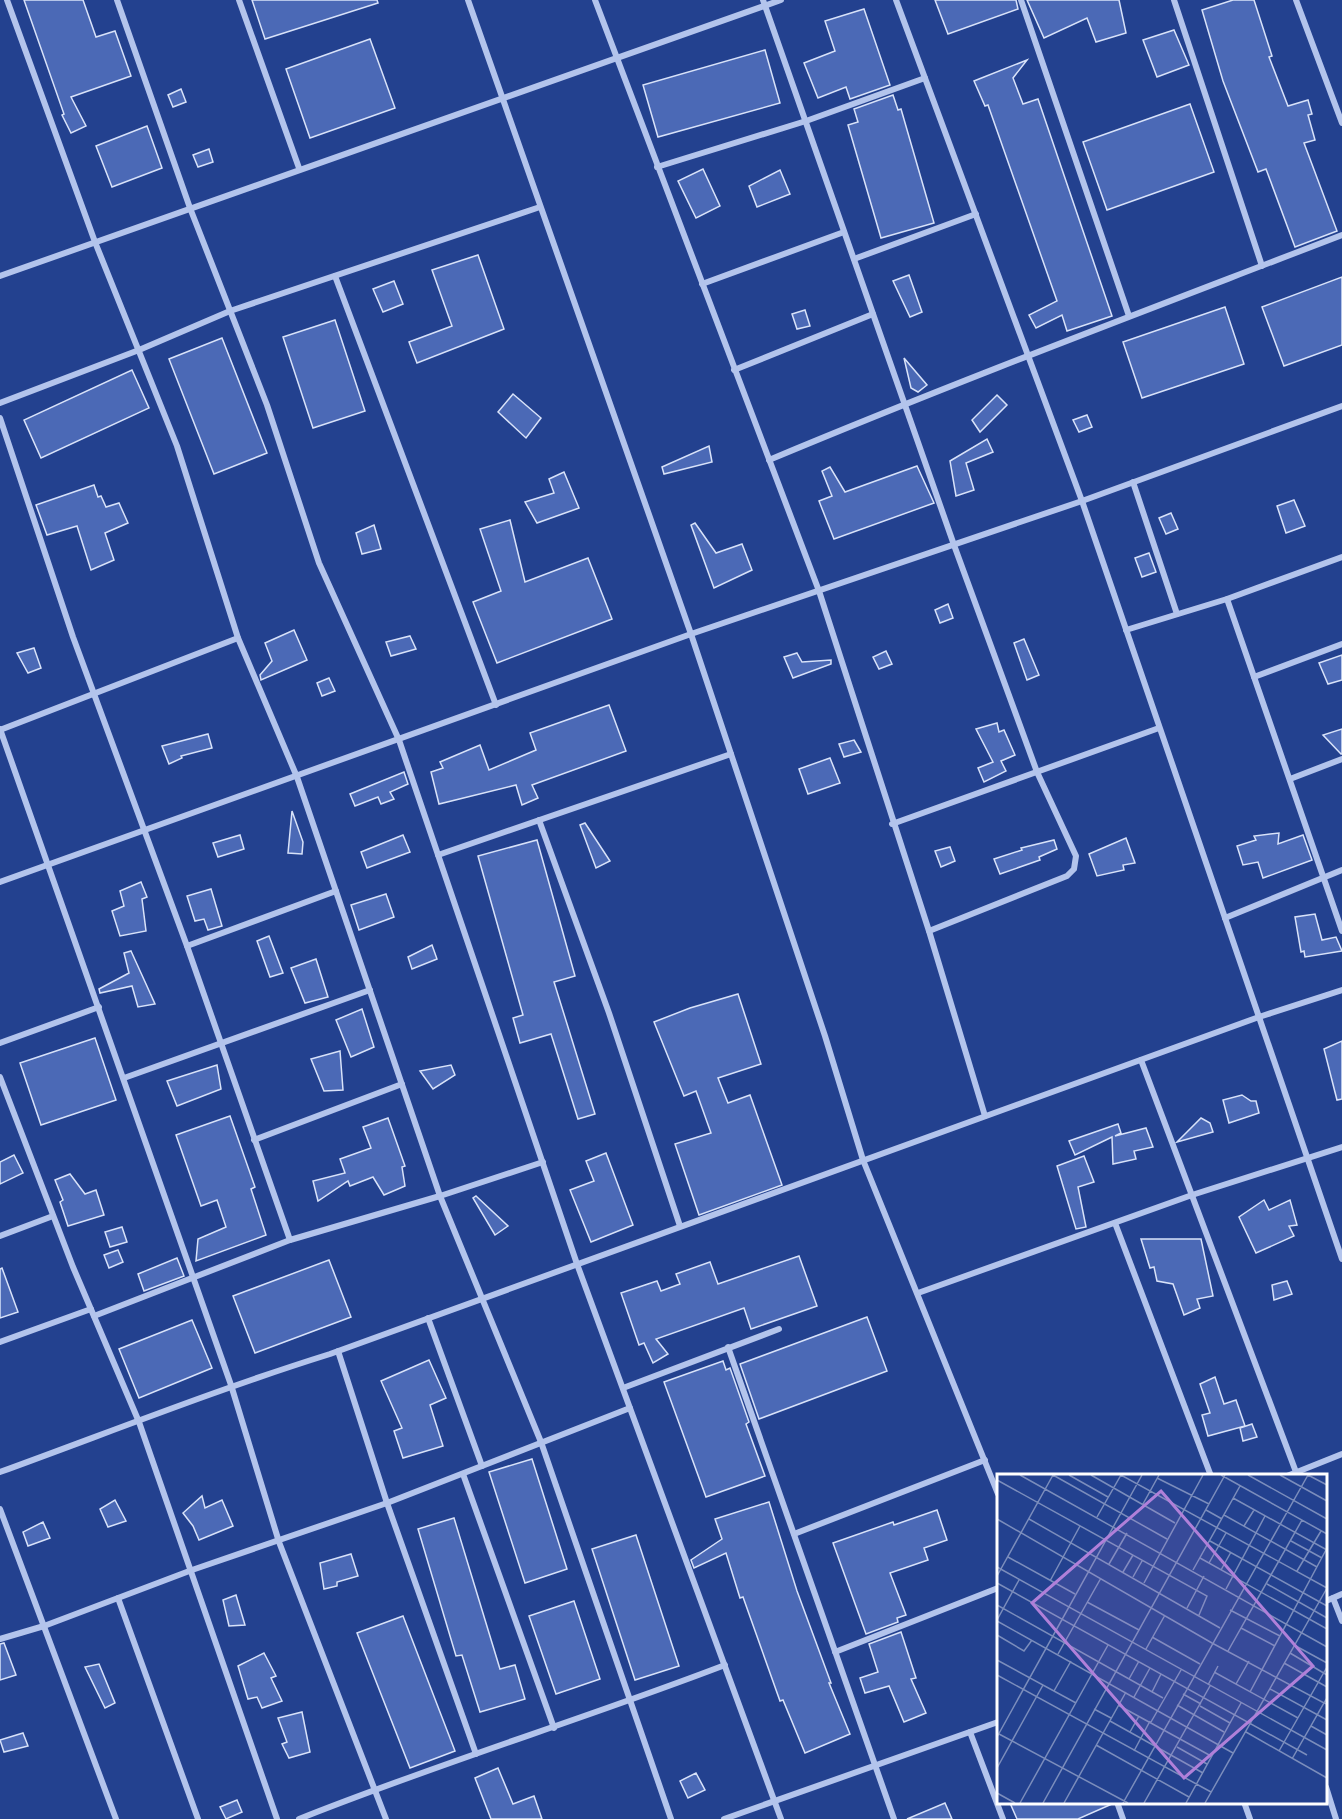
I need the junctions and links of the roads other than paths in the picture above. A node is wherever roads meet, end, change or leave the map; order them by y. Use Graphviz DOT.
graph roads {
  1 [pos="7,0"];
  2 [pos="117,0"];
  3 [pos="239,0"];
  4 [pos="468,0"];
  5 [pos="595,0"];
  6 [pos="781,0"];
  7 [pos="896,0"];
  8 [pos="1021,0"];
  9 [pos="1174,0"];
  10 [pos="1296,0"];
  11 [pos="764,3"];
  12 [pos="615,57"];
  13 [pos="925,78"];
  14 [pos="501,97"];
  15 [pos="806,121"];
  16 [pos="1342,123"];
  17 [pos="657,167"];
  18 [pos="299,168"];
  19 [pos="190,207"];
  20 [pos="540,207"];
  21 [pos="976,214"];
  22 [pos="844,232"];
  23 [pos="1342,235"];
  24 [pos="95,242"];
  25 [pos="854,259"];
  26 [pos="1262,266"];
  27 [pos="0,276"];
  28 [pos="335,276"];
  29 [pos="702,284"];
  30 [pos="230,311"];
  31 [pos="873,314"];
  32 [pos="1129,316"];
  33 [pos="139,350"];
  34 [pos="1029,355"];
  35 [pos="734,369"];
  36 [pos="0,403"];
  37 [pos="904,404"];
  38 [pos="1342,406"];
  39 [pos="0,418"];
  40 [pos="769,460"];
  41 [pos="1133,482"];
  42 [pos="1082,501"];
  43 [pos="954,545"];
  44 [pos="1342,557"];
  45 [pos="819,591"];
  46 [pos="1227,599"];
  47 [pos="1177,614"];
  48 [pos="1126,630"];
  49 [pos="691,634"];
  50 [pos="238,638"];
  51 [pos="1342,644"];
  52 [pos="1254,677"];
  53 [pos="94,694"];
  54 [pos="496,705"];
  55 [pos="1159,728"];
  56 [pos="0,730"];
  57 [pos="399,740"];
  58 [pos="731,754"];
  59 [pos="1342,759"];
  60 [pos="1037,772"];
  61 [pos="297,777"];
  62 [pos="1290,779"];
  63 [pos="539,820"];
  64 [pos="892,824"];
  65 [pos="145,832"];
  66 [pos="438,855"];
  67 [pos="48,866"];
  68 [pos="1342,870"];
  69 [pos="1324,878"];
  70 [pos="0,882"];
  71 [pos="336,891"];
  72 [pos="1225,918"];
  73 [pos="929,931"];
  74 [pos="1342,931"];
  75 [pos="187,946"];
  76 [pos="370,990"];
  77 [pos="1342,990"];
  78 [pos="99,1007"];
  79 [pos="1259,1017"];
  80 [pos="0,1043"];
  81 [pos="220,1043"];
  82 [pos="1141,1060"];
  83 [pos="0,1077"];
  84 [pos="124,1078"];
  85 [pos="402,1084"];
  86 [pos="985,1116"];
  87 [pos="254,1140"];
  88 [pos="1342,1147"];
  89 [pos="1308,1158"];
  90 [pos="863,1160"];
  91 [pos="543,1162"];
  92 [pos="1192,1195"];
  93 [pos="440,1196"];
  94 [pos="53,1216"];
  95 [pos="1115,1223"];
  96 [pos="680,1226"];
  97 [pos="0,1236"];
  98 [pos="290,1240"];
  99 [pos="1342,1259"];
  100 [pos="577,1264"];
  101 [pos="194,1278"];
  102 [pos="918,1293"];
  103 [pos="481,1298"];
  104 [pos="91,1309"];
  105 [pos="94,1316"];
  106 [pos="428,1318"];
  107 [pos="779,1329"];
  108 [pos="0,1342"];
  109 [pos="728,1347"];
  110 [pos="338,1351"];
  111 [pos="231,1385"];
  112 [pos="623,1389"];
  113 [pos="630,1408"];
  114 [pos="139,1422"];
  115 [pos="541,1443"];
  116 [pos="1342,1454"];
  117 [pos="985,1460"];
  118 [pos="482,1466"];
  119 [pos="0,1472"];
  120 [pos="1296,1472"];
  121 [pos="463,1473"];
  122 [pos="1210,1474"];
  123 [pos="1292,1474"];
  124 [pos="997,1489"];
  125 [pos="387,1503"];
  126 [pos="0,1509"];
  127 [pos="794,1534"];
  128 [pos="279,1542"];
  129 [pos="192,1570"];
  130 [pos="997,1589"];
  131 [pos="1342,1594"];
  132 [pos="117,1598"];
  133 [pos="1333,1598"];
  134 [pos="1327,1601"];
  135 [pos="1342,1621"];
  136 [pos="44,1626"];
  137 [pos="0,1639"];
  138 [pos="835,1652"];
  139 [pos="725,1665"];
  140 [pos="630,1701"];
  141 [pos="997,1723"];
  142 [pos="554,1728"];
  143 [pos="970,1732"];
  144 [pos="476,1754"];
  145 [pos="874,1766"];
  146 [pos="375,1788"];
  147 [pos="1327,1790"];
  148 [pos="775,1801"];
  149 [pos="997,1803"];
  150 [pos="997,1804"];
  151 [pos="1117,1804"];
  152 [pos="1244,1804"];
  153 [pos="116,1819"];
  154 [pos="198,1819"];
  155 [pos="277,1819"];
  156 [pos="299,1819"];
  157 [pos="386,1819"];
  158 [pos="671,1819"];
  159 [pos="724,1819"];
  160 [pos="781,1819"];
  161 [pos="894,1819"];
  162 [pos="1003,1819"];
  163 [pos="1123,1819"];
  164 [pos="1250,1819"];
  165 [pos="1336,1819"];
  1 -- 24 [label="street"];
  2 -- 19 [label="street"];
  3 -- 18 [label="street"];
  4 -- 14 [label="street"];
  5 -- 12 [label="street"];
  6 -- 11 [label="street"];
  7 -- 13 [label="street"];
  8 -- 32 [label="street"];
  9 -- 26 [label="street"];
  10 -- 16 [label="street"];
  11 -- 12 [label="street"];
  11 -- 15 [label="street"];
  12 -- 14 [label="street"];
  12 -- 17 [label="street"];
  13 -- 15 [label="street"];
  13 -- 21 [label="street"];
  14 -- 18 [label="street"];
  14 -- 20 [label="street"];
  15 -- 17 [label="street"];
  15 -- 22 [label="street"];
  17 -- 29 [label="street"];
  18 -- 19 [label="street"];
  19 -- 24 [label="street"];
  19 -- 30 [label="street"];
  20 -- 28 [label="street"];
  20 -- 49 [label="street"];
  21 -- 25 [label="street"];
  21 -- 34 [label="street"];
  22 -- 25 [label="street"];
  22 -- 29 [label="street"];
  23 -- 26 [label="street"];
  24 -- 27 [label="street"];
  24 -- 33 [label="street"];
  25 -- 31 [label="street"];
  26 -- 32 [label="street"];
  28 -- 30 [label="street"];
  28 -- 54 [label="street"];
  29 -- 35 [label="street"];
  30 -- 33 [label="street"];
  30 -- 57 [label="street"];
  31 -- 35 [label="street"];
  31 -- 37 [label="street"];
  32 -- 34 [label="street"];
  33 -- 36 [label="street"];
  33 -- 50 [label="street"];
  34 -- 37 [label="street"];
  34 -- 42 [label="street"];
  35 -- 40 [label="street"];
  37 -- 40 [label="street"];
  37 -- 43 [label="street"];
  38 -- 41 [label="street"];
  39 -- 53 [label="street"];
  40 -- 45 [label="street"];
  41 -- 42 [label="street"];
  41 -- 47 [label="street"];
  42 -- 43 [label="street"];
  42 -- 48 [label="street"];
  43 -- 45 [label="street"];
  43 -- 60 [label="street"];
  44 -- 46 [label="street"];
  45 -- 49 [label="street"];
  45 -- 64 [label="street"];
  46 -- 47 [label="street"];
  46 -- 52 [label="street"];
  47 -- 48 [label="street"];
  48 -- 55 [label="street"];
  49 -- 54 [label="street"];
  49 -- 58 [label="street"];
  50 -- 53 [label="street"];
  50 -- 61 [label="street"];
  51 -- 52 [label="street"];
  52 -- 62 [label="street"];
  53 -- 56 [label="street"];
  53 -- 65 [label="street"];
  54 -- 57 [label="street"];
  55 -- 60 [label="street"];
  55 -- 72 [label="street"];
  56 -- 67 [label="street"];
  57 -- 61 [label="street"];
  57 -- 66 [label="street"];
  58 -- 63 [label="street"];
  58 -- 90 [label="street"];
  59 -- 62 [label="street"];
  60 -- 64 [label="street"];
  60 -- 73 [label="street"];
  61 -- 65 [label="street"];
  61 -- 71 [label="street"];
  62 -- 69 [label="street"];
  63 -- 66 [label="street"];
  63 -- 96 [label="street"];
  64 -- 73 [label="street"];
  65 -- 67 [label="street"];
  65 -- 75 [label="street"];
  66 -- 91 [label="street"];
  67 -- 70 [label="street"];
  67 -- 78 [label="street"];
  68 -- 69 [label="street"];
  69 -- 72 [label="street"];
  69 -- 74 [label="street"];
  71 -- 75 [label="street"];
  71 -- 76 [label="street"];
  72 -- 79 [label="street"];
  73 -- 86 [label="street"];
  75 -- 81 [label="street"];
  76 -- 81 [label="street"];
  76 -- 85 [label="street"];
  77 -- 79 [label="street"];
  78 -- 80 [label="street"];
  78 -- 84 [label="street"];
  79 -- 82 [label="street"];
  79 -- 89 [label="street"];
  81 -- 84 [label="street"];
  81 -- 87 [label="street"];
  82 -- 86 [label="street"];
  82 -- 92 [label="street"];
  83 -- 94 [label="street"];
  84 -- 101 [label="street"];
  85 -- 87 [label="street"];
  85 -- 93 [label="street"];
  86 -- 90 [label="street"];
  87 -- 98 [label="street"];
  88 -- 89 [label="street"];
  89 -- 92 [label="street"];
  89 -- 99 [label="street"];
  90 -- 96 [label="street"];
  90 -- 102 [label="street"];
  91 -- 93 [label="street"];
  91 -- 100 [label="street"];
  92 -- 95 [label="street"];
  92 -- 120 [label="street"];
  93 -- 98 [label="street"];
  93 -- 103 [label="street"];
  94 -- 97 [label="street"];
  94 -- 104 [label="street"];
  95 -- 102 [label="street"];
  95 -- 122 [label="street"];
  96 -- 100 [label="street"];
  98 -- 101 [label="street"];
  100 -- 103 [label="street"];
  100 -- 112 [label="street"];
  101 -- 105 [label="street"];
  101 -- 111 [label="street"];
  102 -- 117 [label="street"];
  103 -- 106 [label="street"];
  103 -- 115 [label="street"];
  104 -- 105 [label="street"];
  104 -- 108 [label="street"];
  105 -- 114 [label="street"];
  106 -- 110 [label="street"];
  106 -- 118 [label="street"];
  107 -- 109 [label="street"];
  109 -- 112 [label="street"];
  109 -- 127 [label="street"];
  110 -- 111 [label="street"];
  110 -- 125 [label="street"];
  111 -- 114 [label="street"];
  111 -- 128 [label="street"];
  112 -- 113 [label="street"];
  113 -- 115 [label="street"];
  113 -- 139 [label="street"];
  114 -- 119 [label="street"];
  114 -- 129 [label="street"];
  115 -- 118 [label="street"];
  115 -- 140 [label="street"];
  116 -- 120 [label="street"];
  117 -- 124 [label="street"];
  117 -- 127 [label="street"];
  118 -- 121 [label="street"];
  120 -- 123 [label="street"];
  121 -- 125 [label="street"];
  121 -- 142 [label="street"];
  125 -- 128 [label="street"];
  125 -- 144 [label="street"];
  126 -- 136 [label="street"];
  127 -- 138 [label="street"];
  128 -- 129 [label="street"];
  128 -- 146 [label="street"];
  129 -- 132 [label="street"];
  129 -- 155 [label="street"];
  130 -- 138 [label="street"];
  131 -- 133 [label="street"];
  132 -- 136 [label="street"];
  132 -- 154 [label="street"];
  133 -- 134 [label="street"];
  133 -- 135 [label="street"];
  136 -- 137 [label="street"];
  136 -- 153 [label="street"];
  138 -- 145 [label="street"];
  139 -- 140 [label="street"];
  139 -- 148 [label="street"];
  140 -- 142 [label="street"];
  140 -- 158 [label="street"];
  141 -- 143 [label="street"];
  142 -- 144 [label="street"];
  143 -- 145 [label="street"];
  143 -- 149 [label="street"];
  144 -- 146 [label="street"];
  145 -- 148 [label="street"];
  145 -- 161 [label="street"];
  146 -- 156 [label="street"];
  146 -- 157 [label="street"];
  147 -- 165 [label="street"];
  148 -- 159 [label="street"];
  148 -- 160 [label="street"];
  150 -- 162 [label="street"];
  151 -- 163 [label="street"];
  152 -- 164 [label="street"];
}
